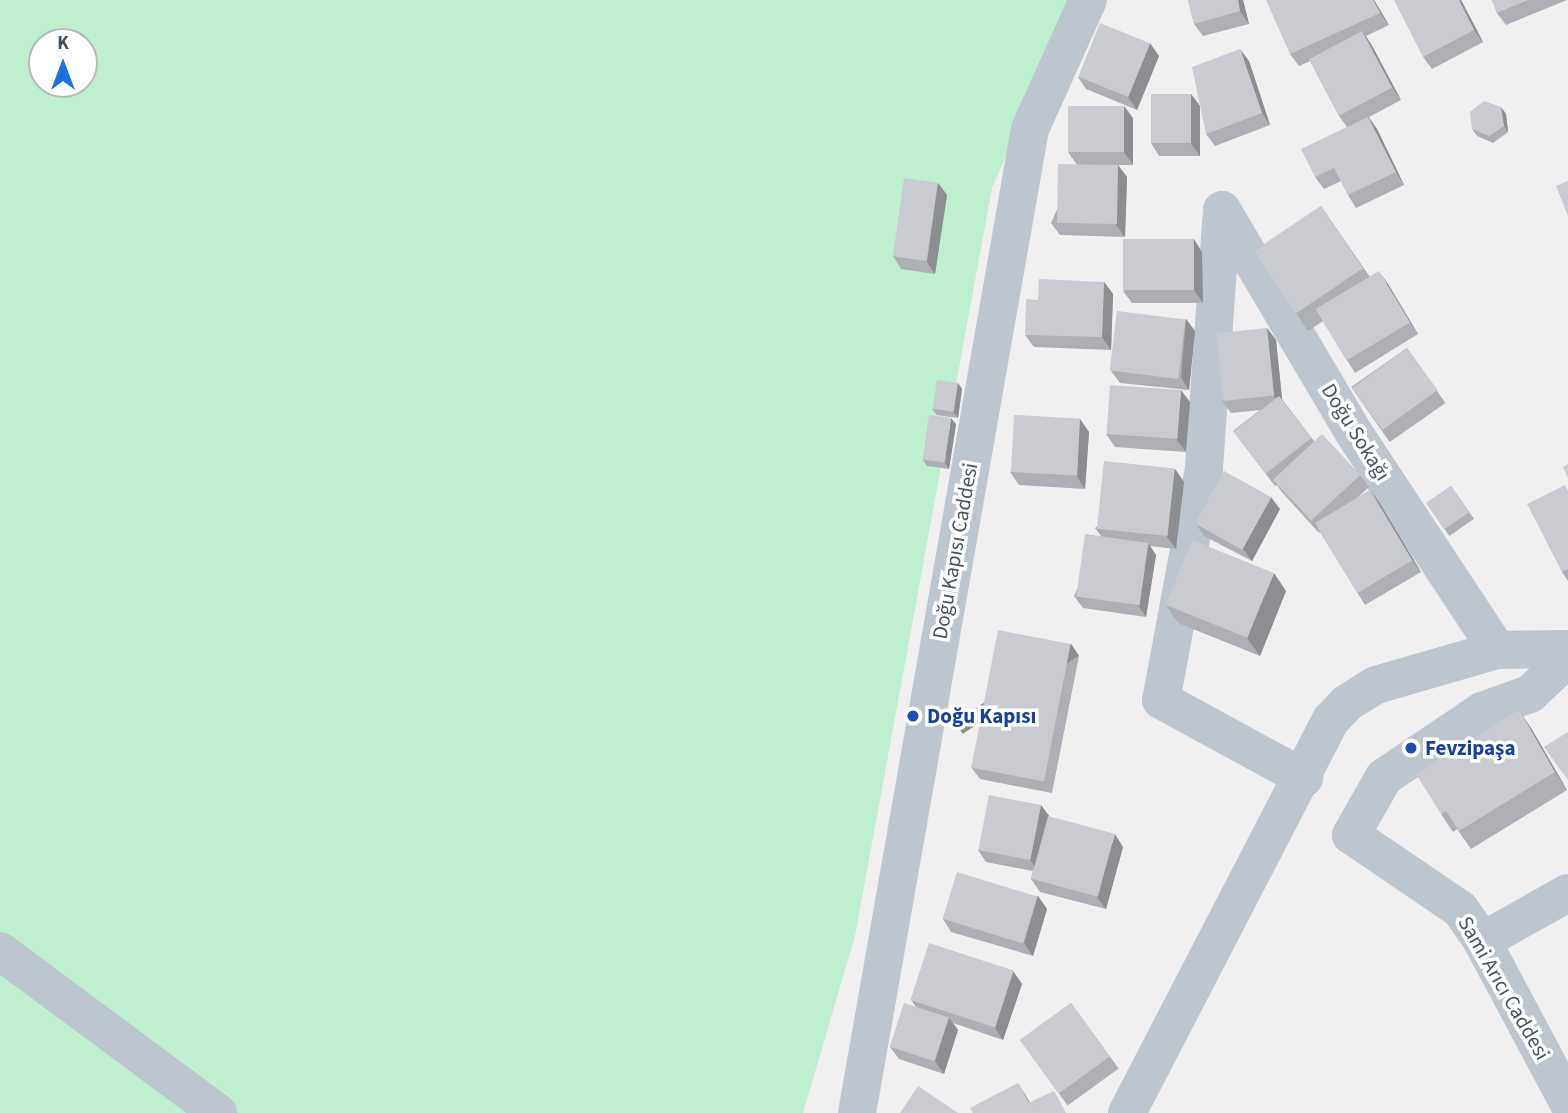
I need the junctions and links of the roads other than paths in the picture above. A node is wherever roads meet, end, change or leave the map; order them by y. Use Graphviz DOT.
graph roads {
  1 [pos="1088,0"];
  2 [pos="1568,649"];
  3 [pos="1497,650"];
  4 [pos="1568,658"];
  5 [pos="1304,778"];
  6 [pos="1568,893"];
  7 [pos="1482,941"];
  8 [pos="0,951"];
  9 [pos="1568,1102"];
  10 [pos="218,1113"];
  11 [pos="857,1113"];
  12 [pos="1126,1113"];
  1 -- 11 [label="street, Doğu Kapısı Caddesi"];
  2 -- 3 [label="street"];
  3 -- 5 [label="street"];
  3 -- 5 [label="street, Doğu Sokağı"];
  4 -- 7 [label="street, Sami Arıcı Caddesi"];
  5 -- 12 [label="street"];
  6 -- 7 [label="street"];
  7 -- 9 [label="street, Sami Arıcı Caddesi"];
  8 -- 10 [label="street"];
}
